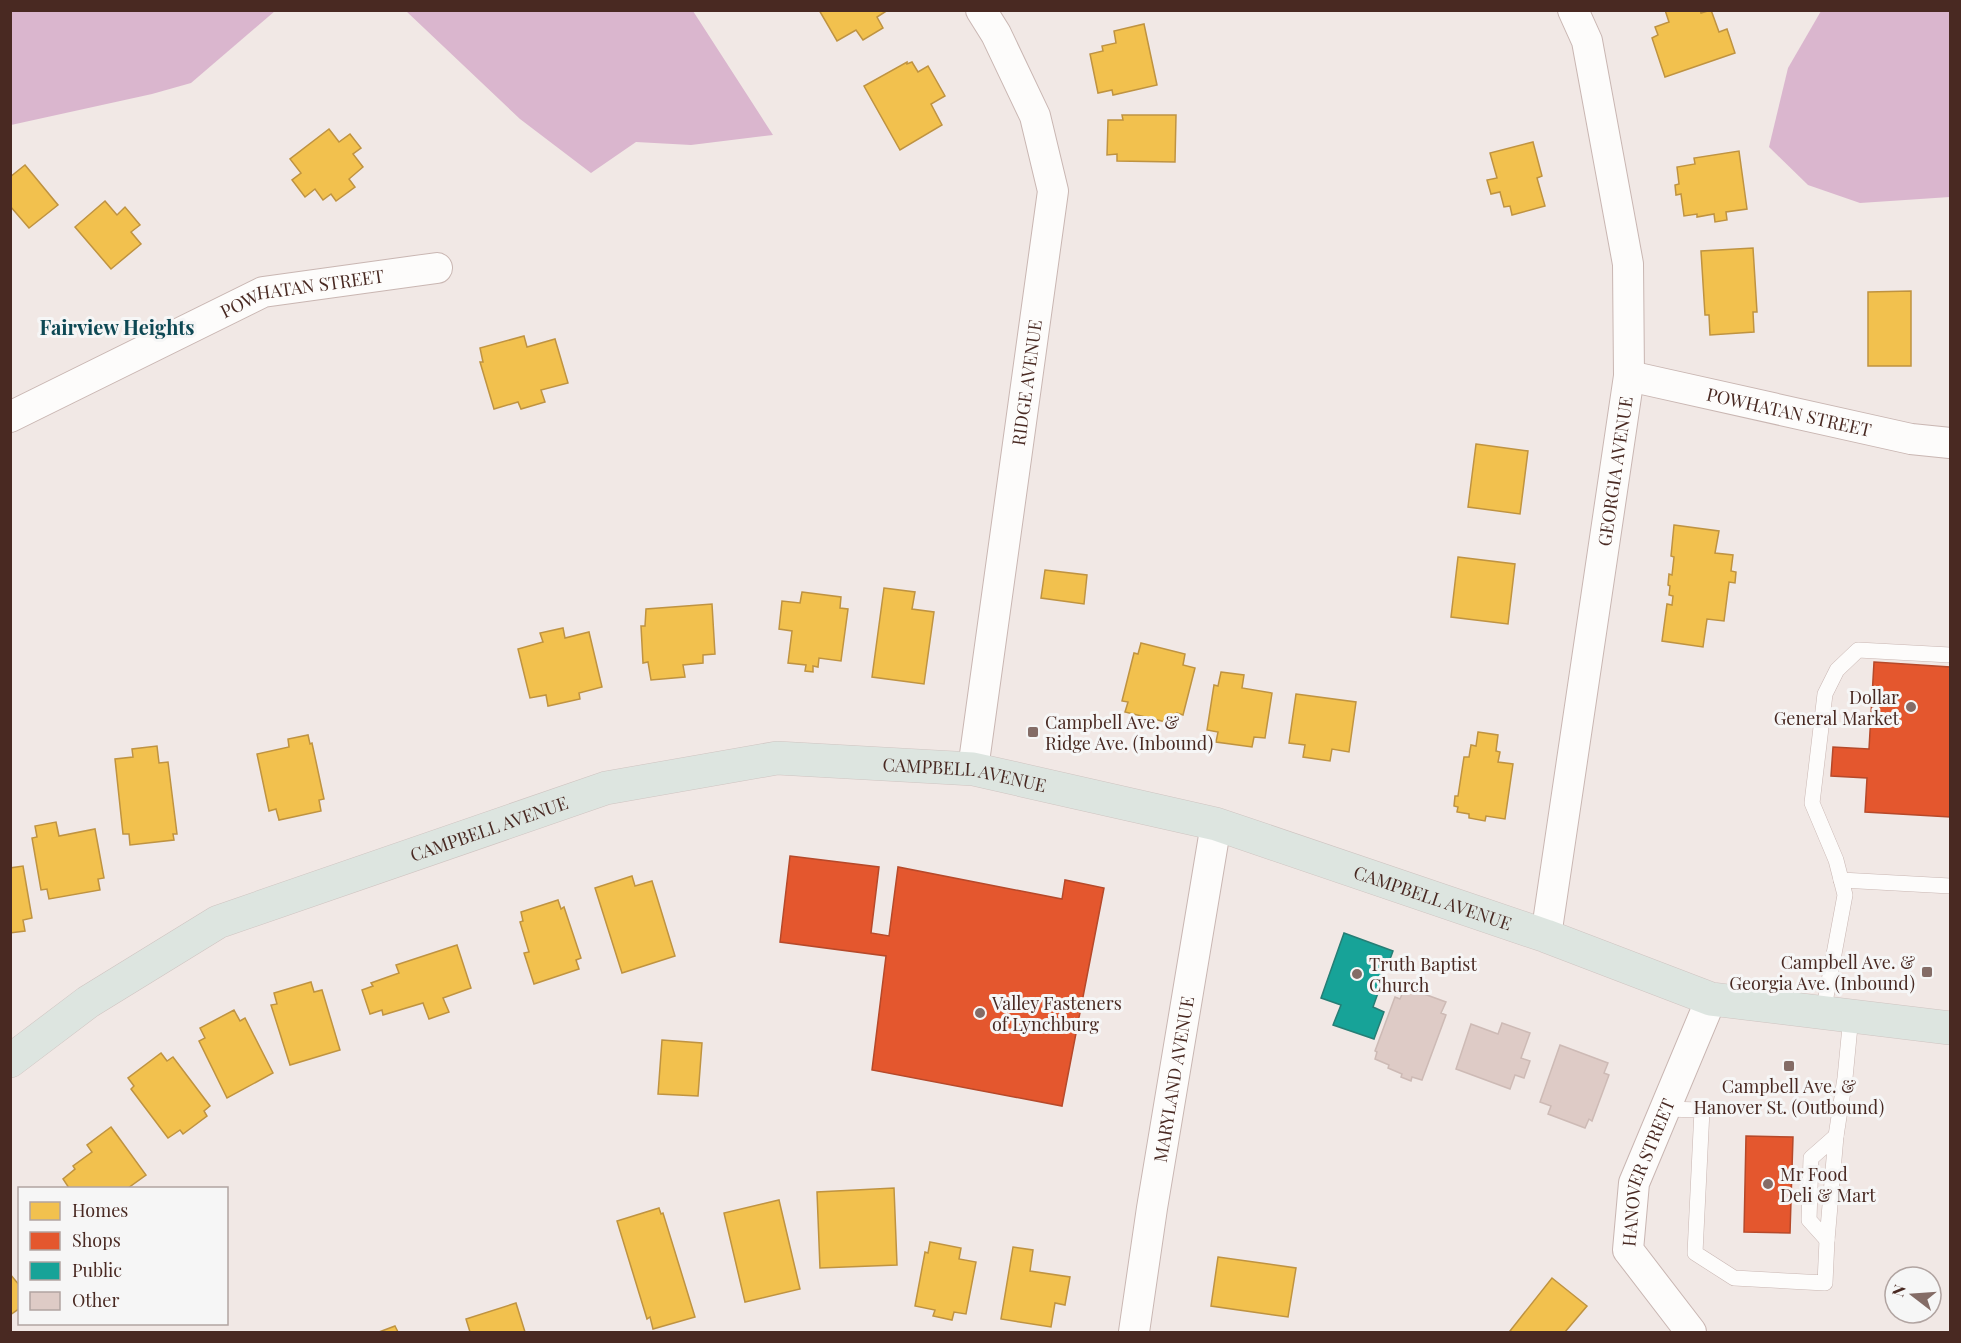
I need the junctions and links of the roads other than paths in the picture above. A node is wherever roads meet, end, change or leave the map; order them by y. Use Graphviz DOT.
graph roads {
  1 [pos="981,10"];
  2 [pos="1573,10"];
  3 [pos="437,268"];
  4 [pos="1629,376"];
  5 [pos="10,417"];
  6 [pos="1950,443"];
  7 [pos="1950,655"];
  8 [pos="973,769"];
  9 [pos="1216,824"];
  10 [pos="1841,880"];
  11 [pos="1950,886"];
  12 [pos="1546,936"];
  13 [pos="1711,999"];
  14 [pos="1837,1014"];
  15 [pos="1950,1028"];
  16 [pos="10,1061"];
  17 [pos="1664,1109"];
  18 [pos="1836,1136"];
  19 [pos="1827,1240"];
  20 [pos="1134,1332"];
  21 [pos="1692,1332"];
  1 -- 8 [label="street, RIDGE AVENUE"];
  2 -- 4 [label="street, GEORGIA AVENUE"];
  3 -- 5 [label="street, POWHATAN STREET"];
  4 -- 6 [label="street, POWHATAN STREET"];
  4 -- 12 [label="street, GEORGIA AVENUE"];
  7 -- 10 [label="lane"];
  8 -- 9 [label="main road, CAMPBELL AVENUE"];
  8 -- 16 [label="main road, CAMPBELL AVENUE"];
  9 -- 12 [label="main road, CAMPBELL AVENUE"];
  9 -- 20 [label="street, MARYLAND AVENUE"];
  10 -- 11 [label="lane"];
  10 -- 14 [label="lane"];
  12 -- 13 [label="main road, CAMPBELL AVENUE"];
  13 -- 14 [label="main road, CAMPBELL AVENUE"];
  13 -- 17 [label="street, HANOVER STREET"];
  14 -- 15 [label="main road, CAMPBELL AVENUE"];
  14 -- 18 [label="lane"];
  17 -- 19 [label="lane"];
  17 -- 21 [label="street, HANOVER STREET"];
  18 -- 19 [label="lane"];
  18 -- 19 [label="lane"];
}
